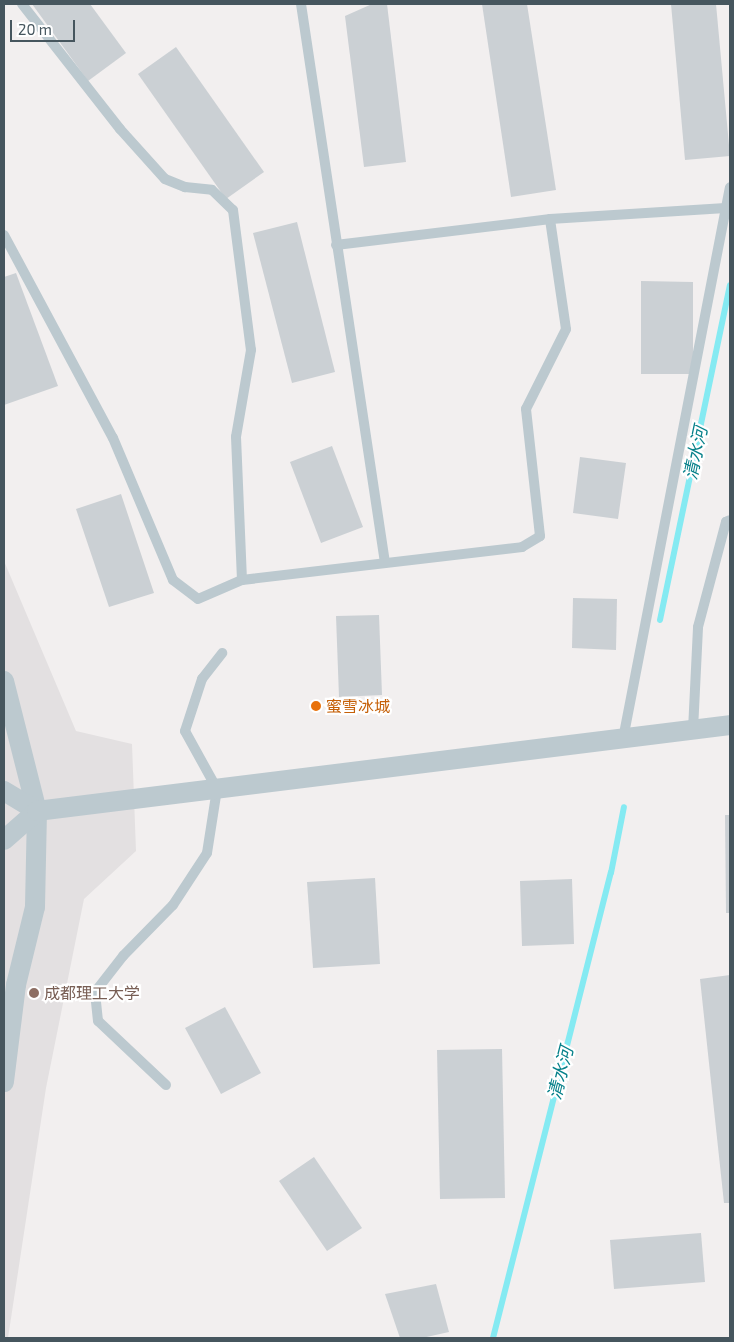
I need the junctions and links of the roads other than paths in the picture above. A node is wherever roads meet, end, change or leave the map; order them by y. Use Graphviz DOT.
graph roads {
  1 [pos="22,4"];
  2 [pos="301,4"];
  3 [pos="730,187"];
  4 [pos="726,208"];
  5 [pos="550,219"];
  6 [pos="4,235"];
  7 [pos="336,246"];
  8 [pos="730,520"];
  9 [pos="385,563"];
  10 [pos="242,580"];
  11 [pos="222,653"];
  12 [pos="4,681"];
  13 [pos="730,724"];
  14 [pos="693,730"];
  15 [pos="623,739"];
  16 [pos="217,789"];
  17 [pos="4,791"];
  18 [pos="37,811"];
  19 [pos="4,840"];
  20 [pos="4,1082"];
  21 [pos="166,1085"];
  1 -- 10 [label="lane"];
  2 -- 7 [label="lane"];
  3 -- 4 [label="lane"];
  4 -- 5 [label="lane"];
  4 -- 15 [label="lane"];
  5 -- 7 [label="lane"];
  5 -- 9 [label="lane"];
  6 -- 10 [label="lane"];
  7 -- 9 [label="lane"];
  8 -- 14 [label="lane"];
  9 -- 10 [label="lane"];
  11 -- 16 [label="lane"];
  12 -- 18 [label="street"];
  13 -- 14 [label="street"];
  14 -- 15 [label="street"];
  15 -- 16 [label="street"];
  16 -- 18 [label="street"];
  16 -- 21 [label="lane"];
  17 -- 18 [label="street"];
  18 -- 19 [label="street"];
  18 -- 20 [label="street"];
}
